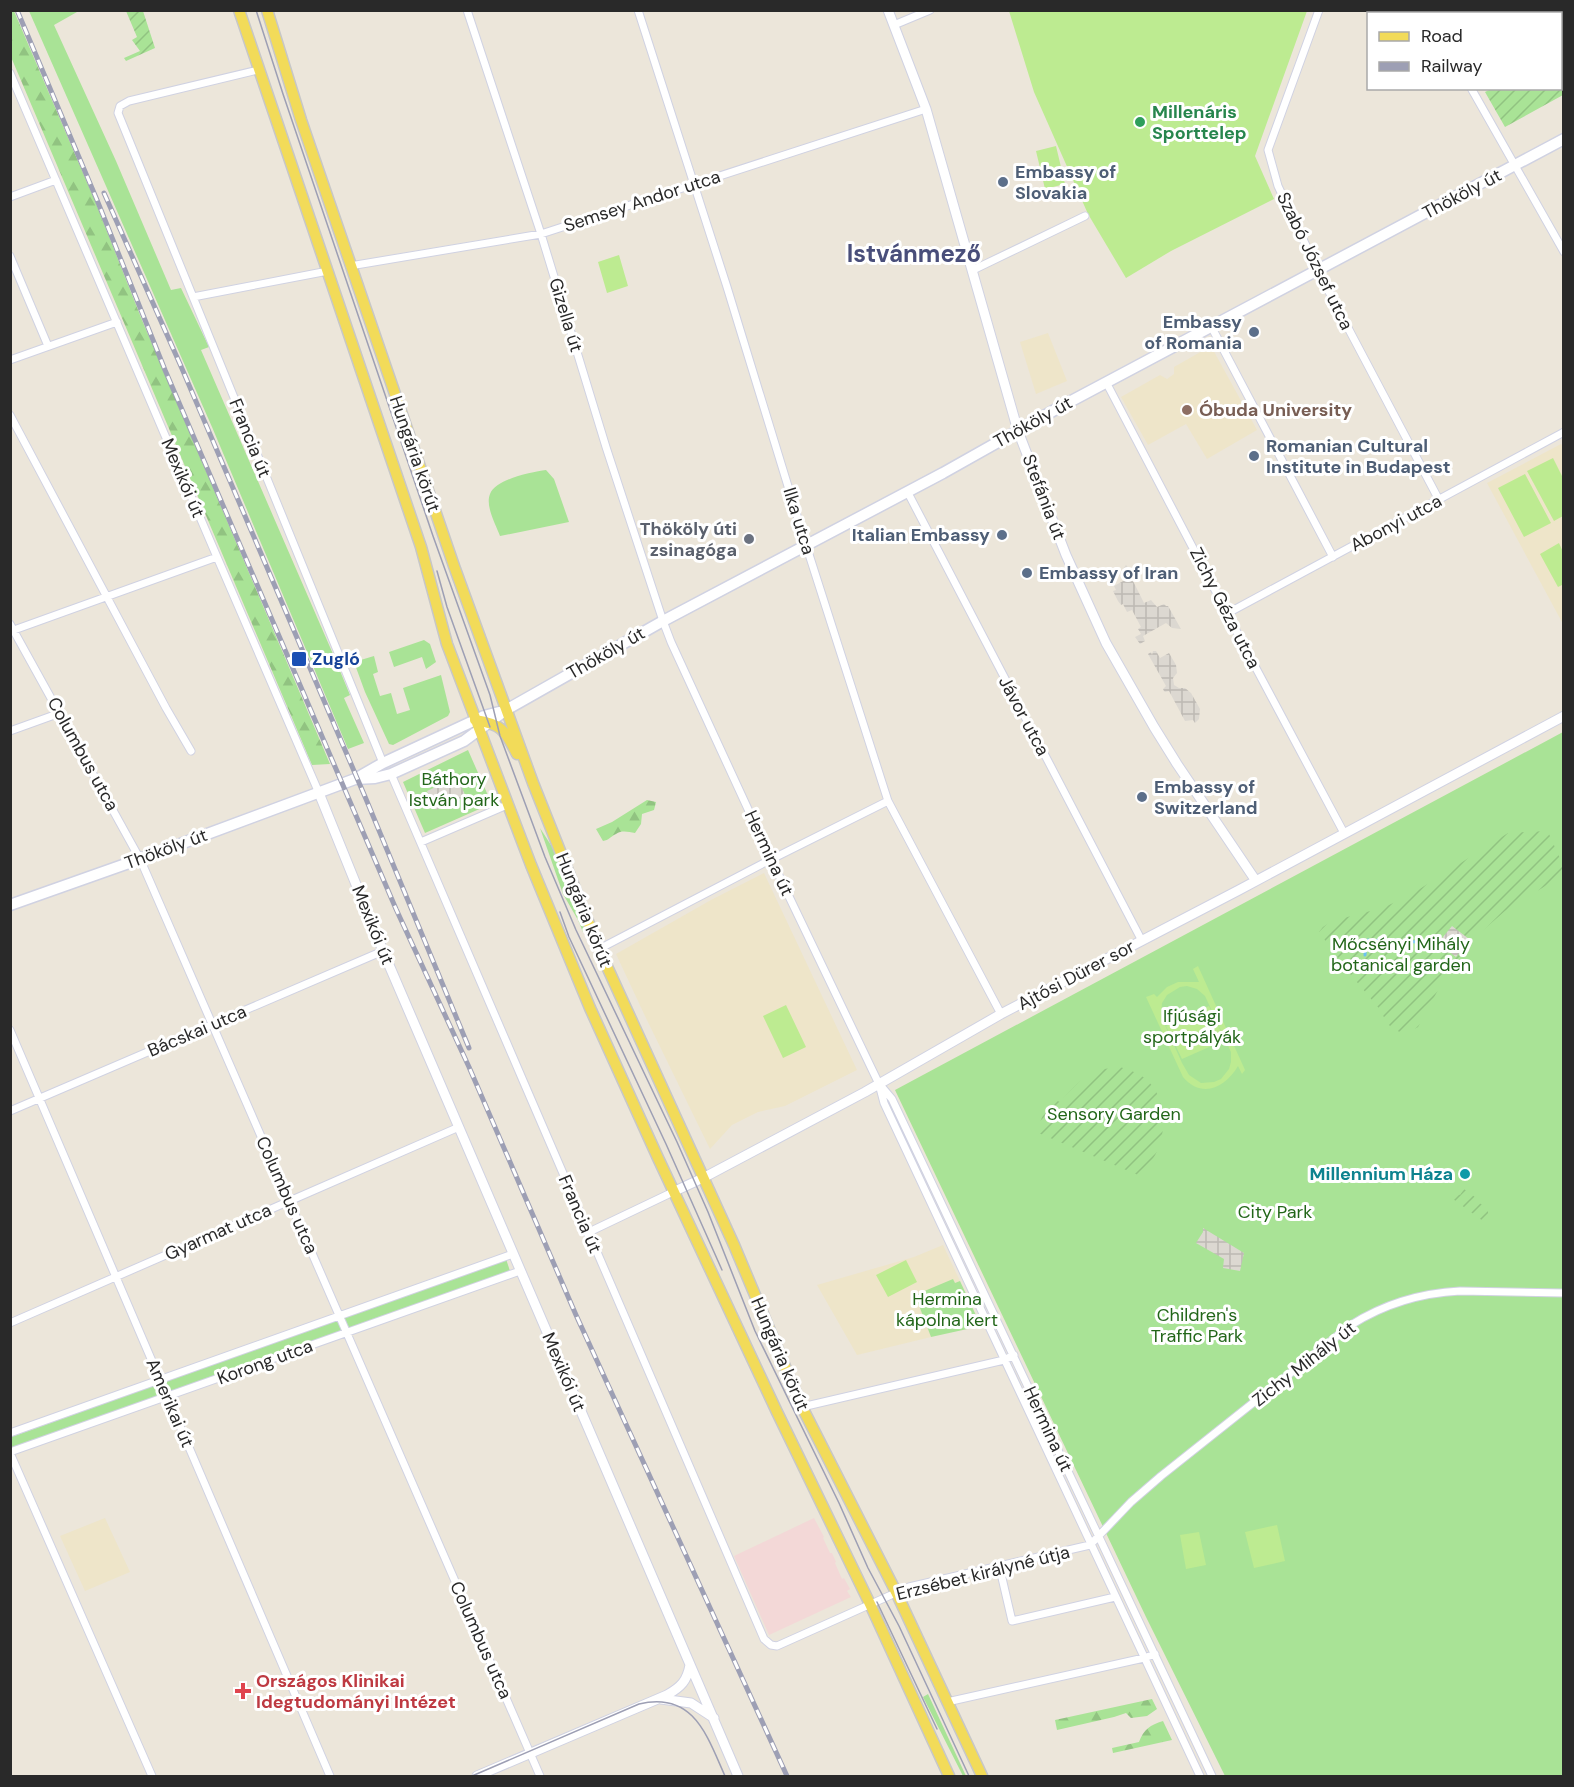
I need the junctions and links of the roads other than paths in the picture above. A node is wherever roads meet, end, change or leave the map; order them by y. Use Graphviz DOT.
graph roads {
  1 [pos="239,10"];
  2 [pos="267,10"];
  3 [pos="467,10"];
  4 [pos="638,10"];
  5 [pos="888,10"];
  6 [pos="930,10"];
  7 [pos="1318,10"];
  8 [pos="894,25"];
  9 [pos="258,70"];
  10 [pos="10,73"];
  11 [pos="1472,90"];
  12 [pos="926,108"];
  13 [pos="1563,139"];
  14 [pos="1515,165"];
  15 [pos="56,180"];
  16 [pos="694,185"];
  17 [pos="10,197"];
  18 [pos="1084,216"];
  19 [pos="541,234"];
  20 [pos="1563,252"];
  21 [pos="10,256"];
  22 [pos="350,266"];
  23 [pos="973,270"];
  24 [pos="328,271"];
  25 [pos="1318,271"];
  26 [pos="193,297"];
  27 [pos="117,322"];
  28 [pos="1211,326"];
  29 [pos="48,346"];
  30 [pos="10,360"];
  31 [pos="1106,382"];
  32 [pos="10,415"];
  33 [pos="1018,431"];
  34 [pos="1563,432"];
  35 [pos="907,491"];
  36 [pos="1439,500"];
  37 [pos="806,545"];
  38 [pos="217,557"];
  39 [pos="1333,557"];
  40 [pos="107,596"];
  41 [pos="1228,613"];
  42 [pos="663,621"];
  43 [pos="12,627"];
  44 [pos="506,710"];
  45 [pos="60,713"];
  46 [pos="1563,716"];
  47 [pos="490,723"];
  48 [pos="477,726"];
  49 [pos="10,731"];
  50 [pos="191,751"];
  51 [pos="382,763"];
  52 [pos="392,774"];
  53 [pos="355,779"];
  54 [pos="533,783"];
  55 [pos="319,793"];
  56 [pos="888,801"];
  57 [pos="507,805"];
  58 [pos="1344,833"];
  59 [pos="421,842"];
  60 [pos="141,859"];
  61 [pos="771,859"];
  62 [pos="1256,881"];
  63 [pos="10,905"];
  64 [pos="1142,941"];
  65 [pos="599,949"];
  66 [pos="383,951"];
  67 [pos="1001,1014"];
  68 [pos="213,1024"];
  69 [pos="10,1030"];
  70 [pos="879,1084"];
  71 [pos="39,1098"];
  72 [pos="10,1111"];
  73 [pos="459,1127"];
  74 [pos="703,1178"];
  75 [pos="675,1191"];
  76 [pos="290,1201"];
  77 [pos="587,1233"];
  78 [pos="513,1254"];
  79 [pos="520,1271"];
  80 [pos="116,1277"];
  81 [pos="1563,1293"];
  82 [pos="340,1316"];
  83 [pos="10,1323"];
  84 [pos="347,1332"];
  85 [pos="1014,1356"];
  86 [pos="1004,1360"];
  87 [pos="160,1380"];
  88 [pos="167,1396"];
  89 [pos="802,1407"];
  90 [pos="10,1433"];
  91 [pos="10,1453"];
  92 [pos="1098,1537"];
  93 [pos="1090,1545"];
  94 [pos="999,1565"];
  95 [pos="896,1592"];
  96 [pos="1115,1597"];
  97 [pos="870,1604"];
  98 [pos="777,1646"];
  99 [pos="1155,1654"];
  100 [pos="1144,1658"];
  101 [pos="690,1665"];
  102 [pos="658,1698"];
  103 [pos="947,1702"];
  104 [pos="714,1718"];
  105 [pos="530,1753"];
  106 [pos="152,1776"];
  107 [pos="330,1776"];
  108 [pos="477,1776"];
  109 [pos="540,1776"];
  110 [pos="738,1776"];
  111 [pos="949,1776"];
  112 [pos="982,1776"];
  113 [pos="1200,1776"];
  114 [pos="1212,1776"];
  1 -- 9 [label="main road, Hungária körút"];
  2 -- 22 [label="main road, Hungária körút"];
  3 -- 19 [label="street, Gizella út"];
  4 -- 16 [label="street, Ilka utca"];
  5 -- 8 [label="street, Stefánia út"];
  6 -- 8 [label="street"];
  7 -- 25 [label="street, Szabó József utca"];
  8 -- 12 [label="street, Stefánia út"];
  9 -- 24 [label="main road, Hungária körút"];
  9 -- 26 [label="street, Francia út"];
  10 -- 15 [label="street, Mexikói út"];
  11 -- 14 [label="street"];
  12 -- 16 [label="street, Semsey Andor utca"];
  12 -- 23 [label="street, Stefánia út"];
  13 -- 14 [label="main road, Thököly út"];
  14 -- 20 [label="street"];
  14 -- 25 [label="main road, Thököly út"];
  15 -- 17 [label="street"];
  15 -- 27 [label="street, Mexikói út"];
  16 -- 19 [label="street, Semsey Andor utca"];
  16 -- 37 [label="street, Ilka utca"];
  18 -- 23 [label="street"];
  19 -- 22 [label="street, Semsey Andor utca"];
  19 -- 42 [label="street, Gizella út"];
  21 -- 29 [label="street"];
  22 -- 44 [label="main road, Hungária körút"];
  23 -- 33 [label="street, Stefánia út"];
  24 -- 26 [label="street"];
  24 -- 48 [label="main road, Hungária körút"];
  25 -- 28 [label="main road, Thököly út"];
  25 -- 36 [label="street, Szabó József utca"];
  26 -- 51 [label="street, Francia út"];
  27 -- 29 [label="street"];
  27 -- 38 [label="street, Mexikói út"];
  28 -- 31 [label="main road, Thököly út"];
  28 -- 39 [label="street"];
  29 -- 30 [label="street"];
  31 -- 33 [label="main road, Thököly út"];
  31 -- 41 [label="street, Zichy Géza utca"];
  32 -- 40 [label="street"];
  33 -- 35 [label="main road, Thököly út"];
  33 -- 62 [label="street, Stefánia út"];
  34 -- 36 [label="street, Abonyi utca"];
  35 -- 37 [label="main road, Thököly út"];
  35 -- 64 [label="street, Jávor utca"];
  36 -- 39 [label="street, Abonyi utca"];
  37 -- 42 [label="main road, Thököly út"];
  37 -- 56 [label="street, Ilka utca"];
  38 -- 40 [label="street"];
  38 -- 55 [label="street, Mexikói út"];
  39 -- 41 [label="street, Abonyi utca"];
  40 -- 43 [label="street"];
  40 -- 50 [label="street"];
  41 -- 58 [label="street, Zichy Géza utca"];
  42 -- 44 [label="main road, Thököly út"];
  42 -- 61 [label="street, Hermina út"];
  43 -- 45 [label="street, Columbus utca"];
  44 -- 47 [label="main road, Thököly út"];
  44 -- 48 [label="main road, Thököly út"];
  44 -- 54 [label="main road, Hungária körút"];
  45 -- 49 [label="street"];
  45 -- 60 [label="street, Columbus utca"];
  46 -- 58 [label="street, Ajtósi Dürer sor"];
  47 -- 48 [label="main road"];
  47 -- 54 [label="main road"];
  48 -- 51 [label="main road, Thököly út"];
  48 -- 52 [label="main road, Thököly út"];
  48 -- 57 [label="main road, Hungária körút"];
  51 -- 53 [label="main road, Thököly út"];
  52 -- 53 [label="main road, Thököly út"];
  52 -- 59 [label="street, Francia út"];
  53 -- 55 [label="main road, Thököly út"];
  54 -- 65 [label="main road, Hungária körút"];
  55 -- 60 [label="main road, Thököly út"];
  55 -- 66 [label="street, Mexikói út"];
  56 -- 61 [label="street"];
  56 -- 67 [label="street, Ilka utca"];
  57 -- 59 [label="street"];
  57 -- 75 [label="main road, Hungária körút"];
  58 -- 62 [label="street, Ajtósi Dürer sor"];
  59 -- 77 [label="street, Francia út"];
  60 -- 63 [label="main road, Thököly út"];
  60 -- 68 [label="street, Columbus utca"];
  61 -- 65 [label="street"];
  61 -- 70 [label="street, Hermina út"];
  62 -- 64 [label="street, Ajtósi Dürer sor"];
  64 -- 67 [label="street, Ajtósi Dürer sor"];
  65 -- 74 [label="main road, Hungária körút"];
  66 -- 68 [label="street, Bácskai utca"];
  66 -- 73 [label="street, Mexikói út"];
  67 -- 70 [label="street, Ajtósi Dürer sor"];
  68 -- 71 [label="street, Bácskai utca"];
  68 -- 76 [label="street, Columbus utca"];
  69 -- 71 [label="street, Amerikai út"];
  70 -- 74 [label="street, Ajtósi Dürer sor"];
  70 -- 85 [label="street, Hermina út"];
  70 -- 86 [label="street, Hermina út"];
  71 -- 72 [label="street, Bácskai utca"];
  71 -- 80 [label="street, Amerikai út"];
  73 -- 76 [label="street, Gyarmat utca"];
  73 -- 78 [label="street, Mexikói út"];
  74 -- 75 [label="street, Ajtósi Dürer sor"];
  74 -- 89 [label="main road, Hungária körút"];
  75 -- 77 [label="street, Ajtósi Dürer sor"];
  75 -- 97 [label="main road, Hungária körút"];
  76 -- 80 [label="street, Gyarmat utca"];
  76 -- 82 [label="street, Columbus utca"];
  77 -- 98 [label="street, Francia út"];
  78 -- 79 [label="street, Mexikói út"];
  78 -- 82 [label="street, Korong utca"];
  79 -- 84 [label="street, Korong utca"];
  79 -- 101 [label="street, Mexikói út"];
  80 -- 83 [label="street, Gyarmat utca"];
  80 -- 87 [label="street, Amerikai út"];
  81 -- 92 [label="street, Zichy Mihály út"];
  82 -- 84 [label="street, Columbus utca"];
  82 -- 87 [label="street, Korong utca"];
  84 -- 88 [label="street, Korong utca"];
  84 -- 105 [label="street, Columbus utca"];
  85 -- 86 [label="street"];
  85 -- 92 [label="street, Hermina út"];
  86 -- 89 [label="street"];
  86 -- 93 [label="street, Hermina út"];
  87 -- 88 [label="street, Amerikai út"];
  87 -- 90 [label="street, Korong utca"];
  88 -- 91 [label="street, Korong utca"];
  88 -- 107 [label="street, Amerikai út"];
  89 -- 95 [label="main road, Hungária körút"];
  91 -- 106 [label="street"];
  92 -- 93 [label="street, Zichy Mihály út"];
  92 -- 99 [label="street, Hermina út"];
  93 -- 94 [label="street, Erzsébet királyné útja"];
  93 -- 96 [label="street, Hermina út"];
  94 -- 95 [label="street, Erzsébet királyné útja"];
  94 -- 96 [label="street"];
  95 -- 97 [label="street, Erzsébet királyné útja"];
  95 -- 103 [label="main road, Hungária körút"];
  96 -- 100 [label="street, Hermina út"];
  97 -- 98 [label="street, Erzsébet királyné útja"];
  97 -- 111 [label="main road, Hungária körút"];
  99 -- 100 [label="street"];
  99 -- 114 [label="street, Hermina út"];
  100 -- 103 [label="street"];
  100 -- 113 [label="street, Hermina út"];
  101 -- 102 [label="street"];
  101 -- 104 [label="street, Mexikói út"];
  102 -- 104 [label="street"];
  102 -- 105 [label="street"];
  103 -- 112 [label="main road, Hungária körút"];
  104 -- 110 [label="street, Mexikói út"];
  105 -- 108 [label="street"];
  105 -- 109 [label="street, Columbus utca"];
}
